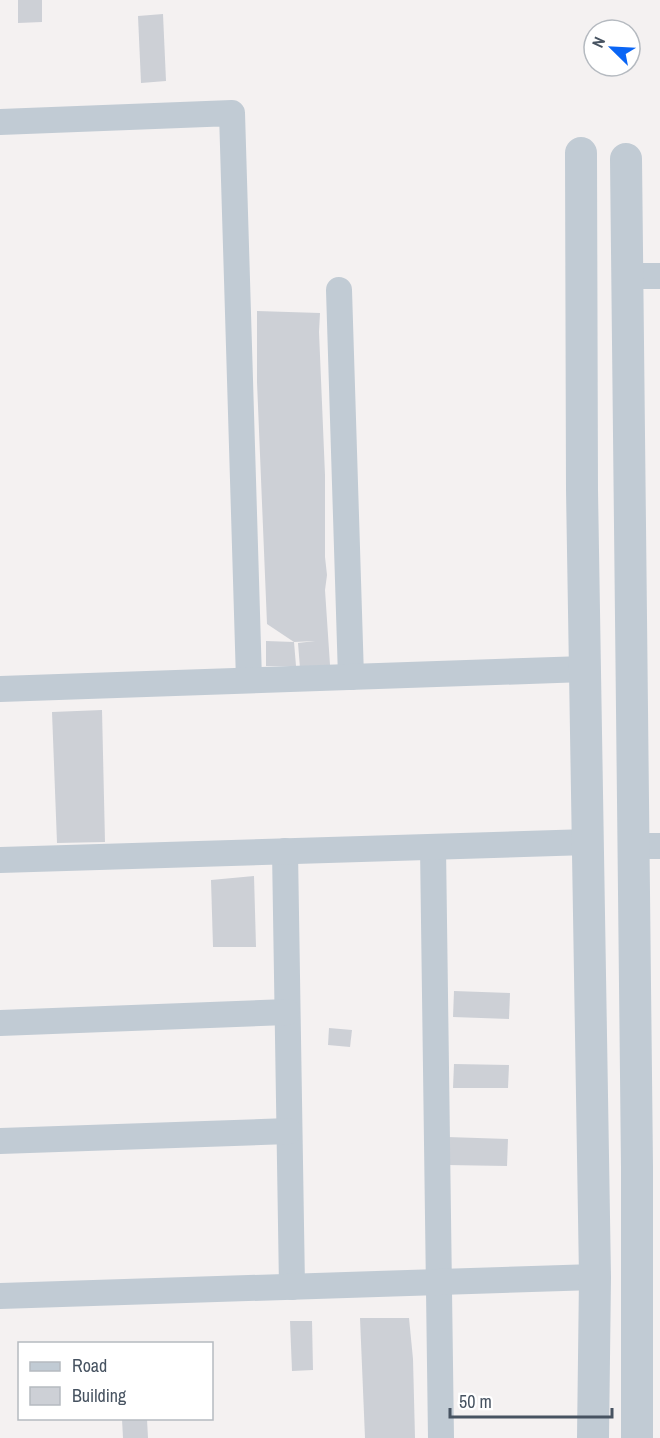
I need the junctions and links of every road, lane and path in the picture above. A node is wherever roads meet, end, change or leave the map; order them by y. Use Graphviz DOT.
graph roads {
  1 [pos="0,122"];
  2 [pos="581,153"];
  3 [pos="626,159"];
  4 [pos="627,276"];
  5 [pos="660,276"];
  6 [pos="339,290"];
  7 [pos="585,669"];
  8 [pos="351,677"];
  9 [pos="249,680"];
  10 [pos="0,689"];
  11 [pos="588,842"];
  12 [pos="647,846"];
  13 [pos="434,847"];
  14 [pos="285,851"];
  15 [pos="0,860"];
  16 [pos="287,1012"];
  17 [pos="0,1023"];
  18 [pos="290,1131"];
  19 [pos="0,1141"];
  20 [pos="595,1277"];
  21 [pos="438,1282"];
  22 [pos="292,1287"];
  23 [pos="0,1296"];
  24 [pos="441,1438"];
  25 [pos="593,1438"];
  26 [pos="637,1438"];
  1 -- 9 [label="street"];
  2 -- 7 [label="street"];
  3 -- 4 [label="street"];
  4 -- 5 [label="street"];
  4 -- 12 [label="street"];
  6 -- 8 [label="street"];
  7 -- 8 [label="street"];
  7 -- 11 [label="street"];
  8 -- 9 [label="street"];
  9 -- 10 [label="street"];
  11 -- 13 [label="street"];
  11 -- 20 [label="street"];
  12 -- 26 [label="street"];
  13 -- 14 [label="street"];
  13 -- 21 [label="street"];
  14 -- 15 [label="street"];
  14 -- 16 [label="street"];
  16 -- 17 [label="street"];
  16 -- 18 [label="street"];
  18 -- 19 [label="street"];
  18 -- 22 [label="street"];
  20 -- 21 [label="street"];
  20 -- 25 [label="street"];
  21 -- 22 [label="street"];
  21 -- 24 [label="street"];
  22 -- 23 [label="street"];
}
